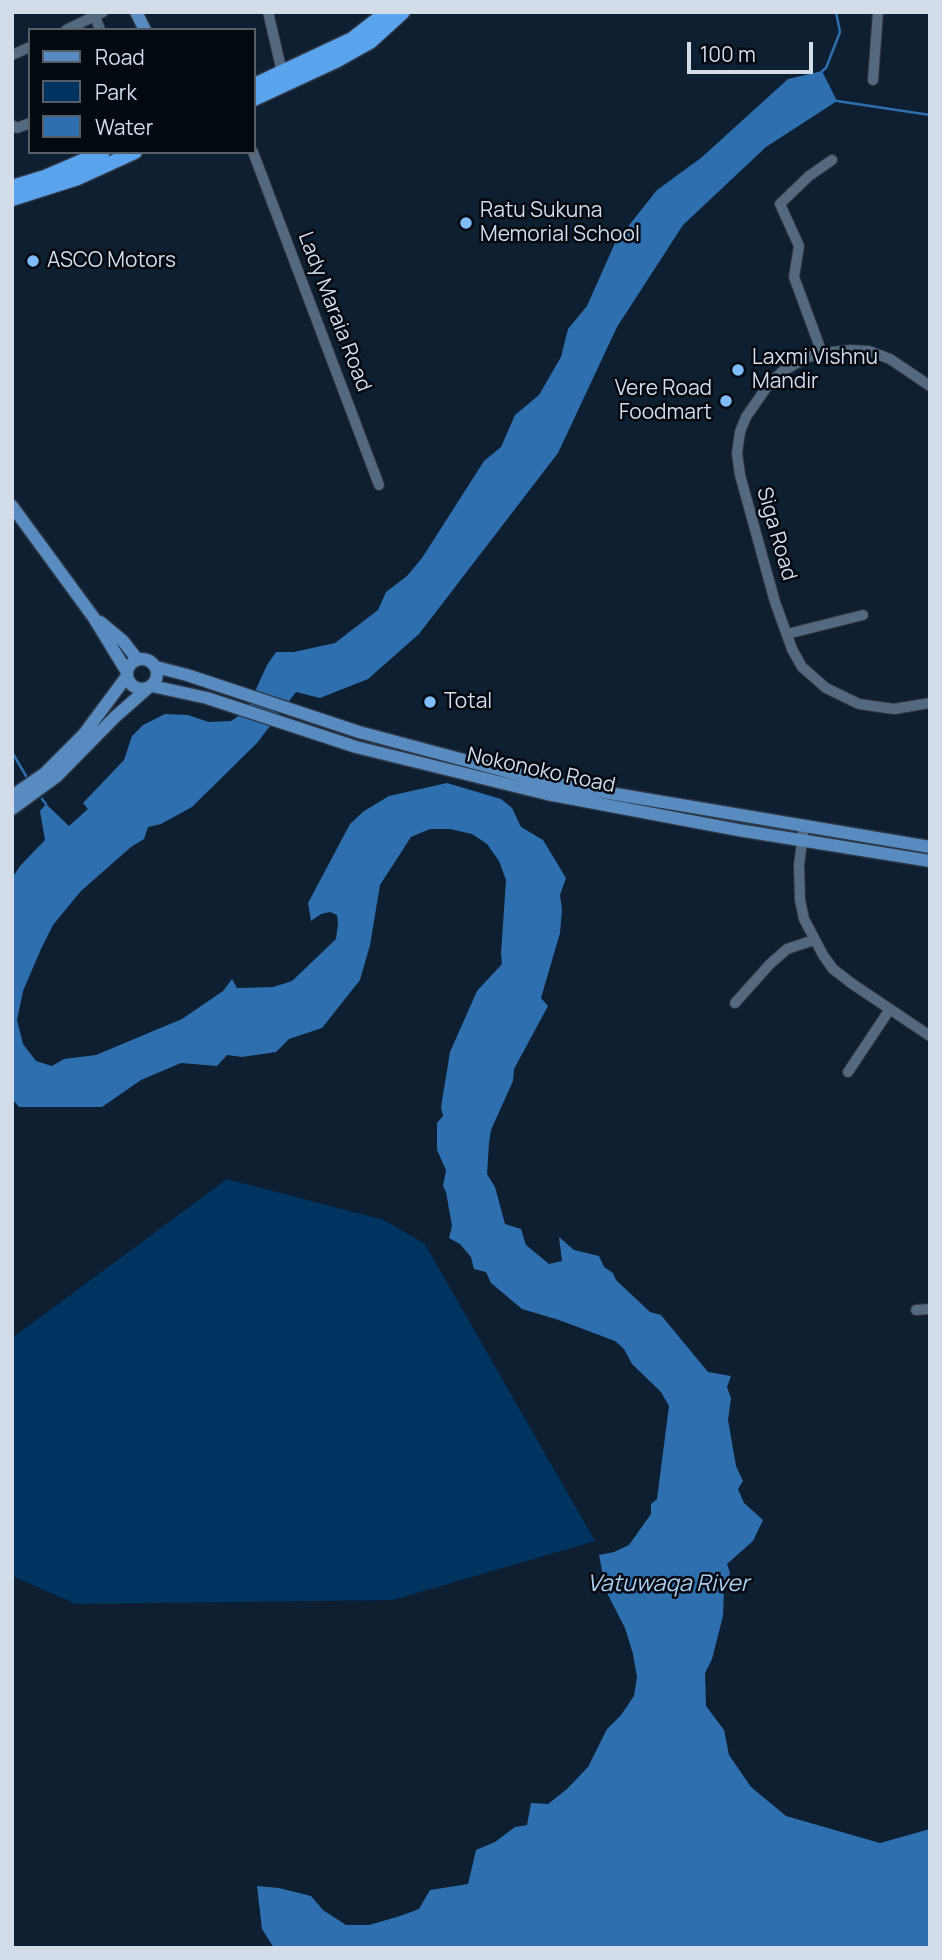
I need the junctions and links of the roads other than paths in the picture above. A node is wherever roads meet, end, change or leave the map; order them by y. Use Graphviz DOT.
graph roads {
  1 [pos="136,12"];
  2 [pos="268,12"];
  3 [pos="387,12"];
  4 [pos="404,12"];
  5 [pos="878,12"];
  6 [pos="99,14"];
  7 [pos="70,28"];
  8 [pos="144,28"];
  9 [pos="28,48"];
  10 [pos="12,55"];
  11 [pos="282,72"];
  12 [pos="873,80"];
  13 [pos="256,84"];
  14 [pos="256,98"];
  15 [pos="28,124"];
  16 [pos="12,125"];
  17 [pos="98,154"];
  18 [pos="131,154"];
  19 [pos="254,154"];
  20 [pos="832,160"];
  21 [pos="12,187"];
  22 [pos="12,199"];
  23 [pos="822,353"];
  24 [pos="930,386"];
  25 [pos="379,485"];
  26 [pos="12,506"];
  27 [pos="863,615"];
  28 [pos="94,618"];
  29 [pos="787,634"];
  30 [pos="137,659"];
  31 [pos="156,667"];
  32 [pos="127,674"];
  33 [pos="151,686"];
  34 [pos="930,703"];
  35 [pos="508,779"];
  36 [pos="12,796"];
  37 [pos="12,809"];
  38 [pos="803,832"];
  39 [pos="930,846"];
  40 [pos="930,861"];
  41 [pos="814,940"];
  42 [pos="735,1003"];
  43 [pos="890,1009"];
  44 [pos="930,1036"];
  45 [pos="848,1072"];
  46 [pos="930,1309"];
  47 [pos="916,1310"];
  1 -- 8 [label="main road"];
  2 -- 11 [label="street"];
  3 -- 11 [label="highway"];
  4 -- 14 [label="highway"];
  5 -- 12 [label="street"];
  6 -- 7 [label="street"];
  9 -- 10 [label="street"];
  11 -- 13 [label="highway"];
  15 -- 16 [label="street"];
  17 -- 21 [label="highway"];
  18 -- 22 [label="highway"];
  19 -- 25 [label="street, Lady Maraia Road"];
  20 -- 23 [label="street"];
  23 -- 24 [label="street, Siga Road"];
  23 -- 29 [label="street, Siga Road"];
  26 -- 28 [label="main road"];
  27 -- 29 [label="street"];
  28 -- 30 [label="main road"];
  28 -- 32 [label="main road"];
  29 -- 34 [label="street, Siga Road"];
  30 -- 31 [label="main road"];
  30 -- 32 [label="main road"];
  31 -- 33 [label="main road"];
  31 -- 35 [label="main road, Nokonoko Road"];
  32 -- 33 [label="main road"];
  32 -- 36 [label="main road"];
  33 -- 35 [label="main road, Nokonoko Road"];
  33 -- 37 [label="main road"];
  35 -- 38 [label="main road, Nokonoko Road"];
  38 -- 39 [label="main road, Nokonoko Road"];
  38 -- 40 [label="main road, Nokonoko Road"];
  38 -- 41 [label="street"];
  41 -- 42 [label="street"];
  41 -- 43 [label="street"];
  43 -- 44 [label="street"];
  43 -- 45 [label="street"];
  46 -- 47 [label="street"];
}
